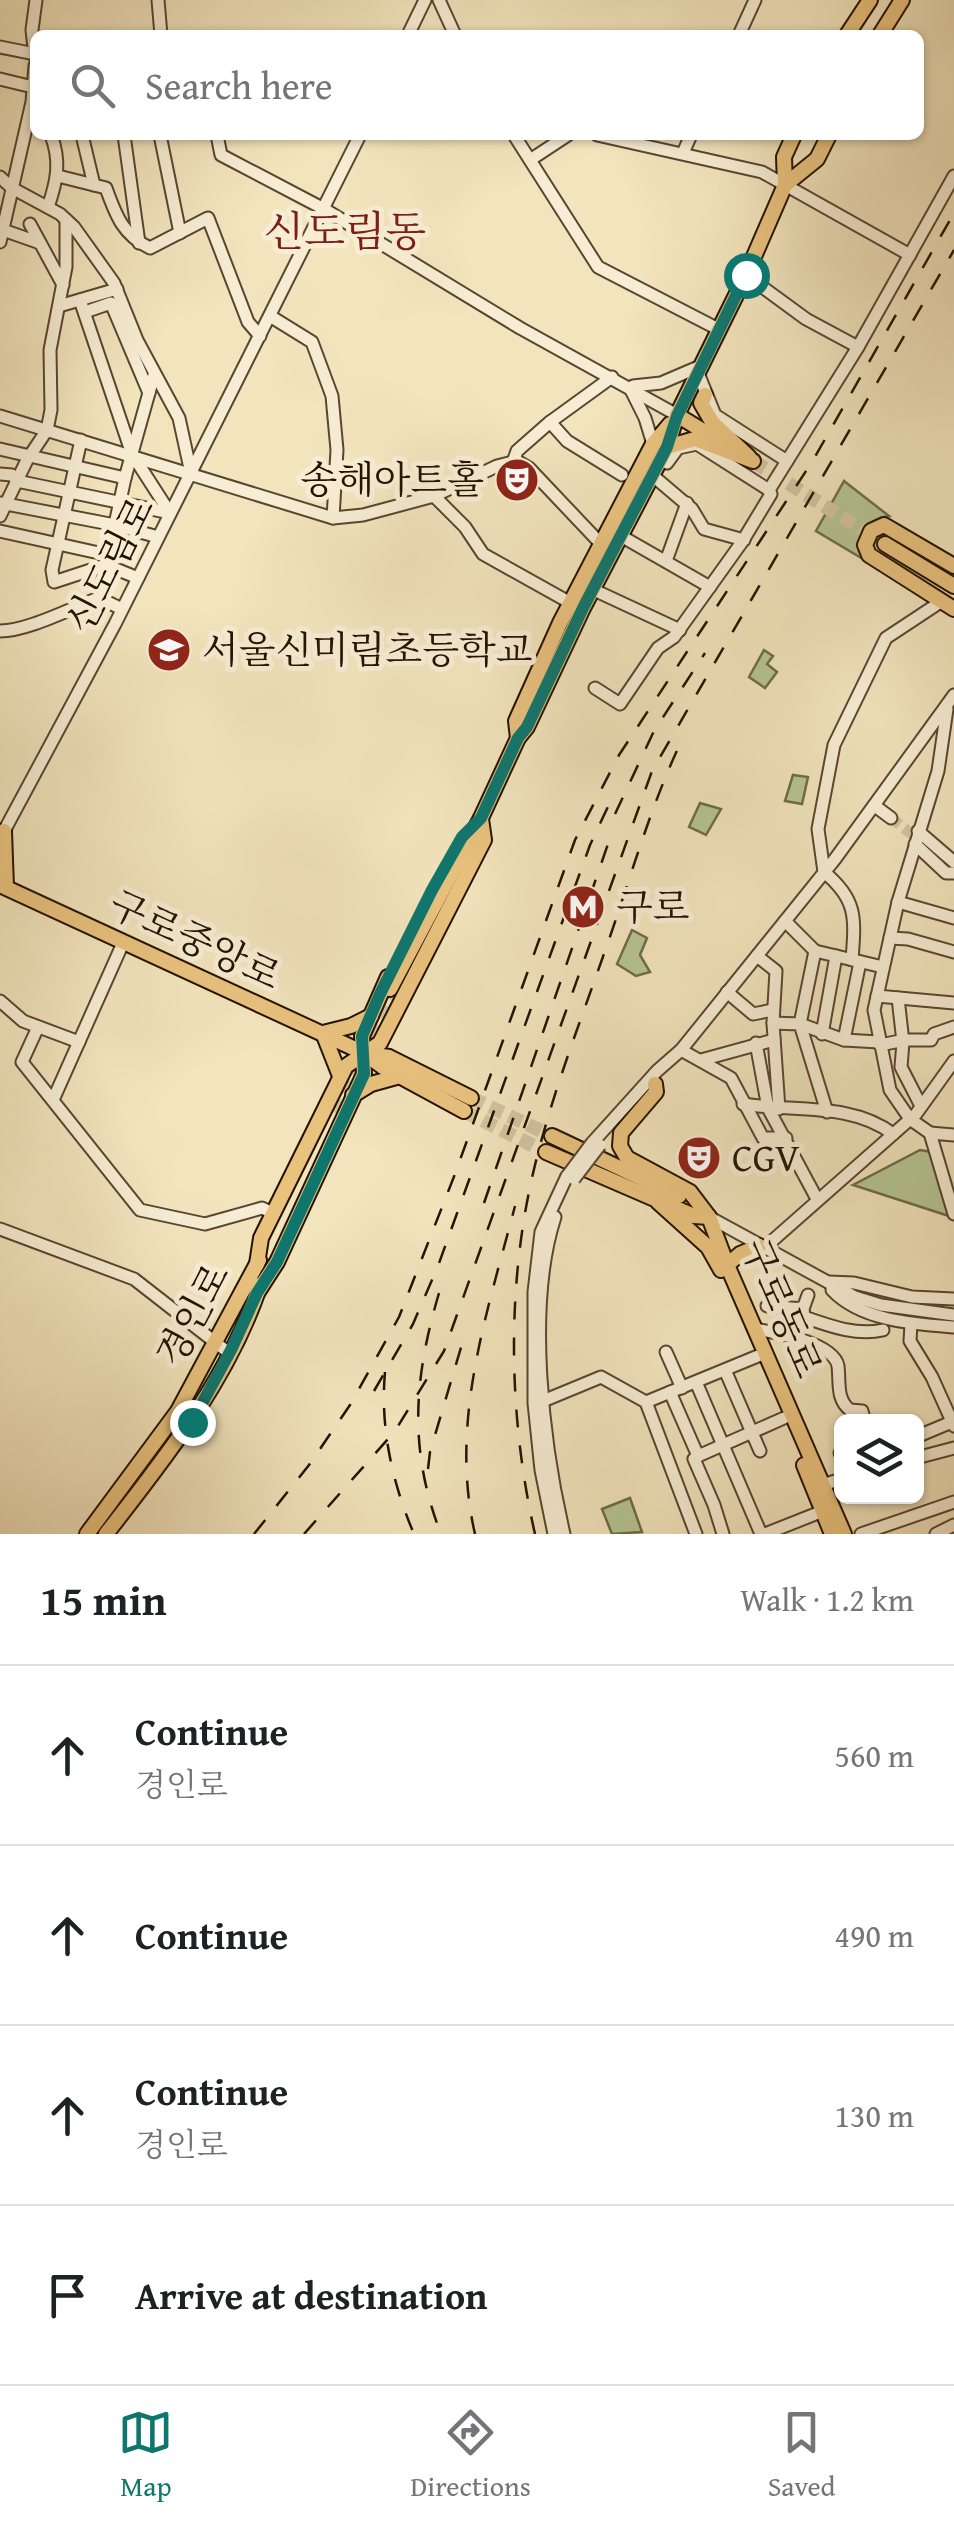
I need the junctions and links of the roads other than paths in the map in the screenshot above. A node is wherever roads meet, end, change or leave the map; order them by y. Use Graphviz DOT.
graph roads {
  1 [pos="36,0"];
  2 [pos="158,0"];
  3 [pos="424,0"];
  4 [pos="439,0"];
  5 [pos="755,0"];
  6 [pos="870,0"];
  7 [pos="902,0"];
  8 [pos="32,30"];
  9 [pos="161,30"];
  10 [pos="410,30"];
  11 [pos="454,30"];
  12 [pos="740,30"];
  13 [pos="849,30"];
  14 [pos="883,30"];
  15 [pos="0,46"];
  16 [pos="30,54"];
  17 [pos="0,79"];
  18 [pos="30,88"];
  19 [pos="30,107"];
  20 [pos="53,140"];
  21 [pos="83,140"];
  22 [pos="125,140"];
  23 [pos="161,140"];
  24 [pos="219,140"];
  25 [pos="358,140"];
  26 [pos="517,140"];
  27 [pos="560,140"];
  28 [pos="621,140"];
  29 [pos="690,140"];
  30 [pos="792,140"];
  31 [pos="827,140"];
  32 [pos="683,153"];
  33 [pos="530,160"];
  34 [pos="58,176"];
  35 [pos="954,176"];
  36 [pos="0,177"];
  37 [pos="94,185"];
  38 [pos="786,185"];
  39 [pos="12,188"];
  40 [pos="48,207"];
  41 [pos="324,209"];
  42 [pos="66,219"];
  43 [pos="30,224"];
  44 [pos="2,230"];
  45 [pos="180,232"];
  46 [pos="40,243"];
  47 [pos="139,243"];
  48 [pos="910,255"];
  49 [pos="746,275"];
  50 [pos="63,286"];
  51 [pos="117,290"];
  52 [pos="59,306"];
  53 [pos="82,306"];
  54 [pos="270,316"];
  55 [pos="720,330"];
  56 [pos="260,336"];
  57 [pos="858,348"];
  58 [pos="701,369"];
  59 [pos="154,375"];
  60 [pos="612,377"];
  61 [pos="628,386"];
  62 [pos="149,393"];
  63 [pos="705,395"];
  64 [pos="0,416"];
  65 [pos="677,416"];
  66 [pos="550,422"];
  67 [pos="47,430"];
  68 [pos="81,440"];
  69 [pos="0,449"];
  70 [pos="660,450"];
  71 [pos="132,454"];
  72 [pos="30,457"];
  73 [pos="753,461"];
  74 [pos="513,462"];
  75 [pos="786,462"];
  76 [pos="75,468"];
  77 [pos="190,473"];
  78 [pos="0,474"];
  79 [pos="652,475"];
  80 [pos="622,476"];
  81 [pos="125,478"];
  82 [pos="17,482"];
  83 [pos="769,490"];
  84 [pos="69,492"];
  85 [pos="434,496"];
  86 [pos="120,502"];
  87 [pos="687,503"];
  88 [pos="2,508"];
  89 [pos="170,512"];
  90 [pos="64,515"];
  91 [pos="333,518"];
  92 [pos="115,525"];
  93 [pos="0,531"];
  94 [pos="621,536"];
  95 [pos="158,537"];
  96 [pos="744,540"];
  97 [pos="600,544"];
  98 [pos="885,544"];
  99 [pos="57,545"];
  100 [pos="107,560"];
  101 [pos="666,561"];
  102 [pos="954,566"];
  103 [pos="138,578"];
  104 [pos="710,586"];
  105 [pos="954,586"];
  106 [pos="594,590"];
  107 [pos="100,598"];
  108 [pos="948,605"];
  109 [pos="577,606"];
  110 [pos="122,610"];
  111 [pos="680,630"];
  112 [pos="0,631"];
  113 [pos="595,688"];
  114 [pos="951,700"];
  115 [pos="875,806"];
  116 [pos="481,818"];
  117 [pos="891,818"];
  118 [pos="1,835"];
  119 [pos="920,840"];
  120 [pos="954,868"];
  121 [pos="824,872"];
  122 [pos="3,886"];
  123 [pos="898,902"];
  124 [pos="954,918"];
  125 [pos="785,921"];
  126 [pos="890,938"];
  127 [pos="123,943"];
  128 [pos="815,951"];
  129 [pos="954,952"];
  130 [pos="757,956"];
  131 [pos="836,956"];
  132 [pos="856,961"];
  133 [pos="884,967"];
  134 [pos="394,991"];
  135 [pos="727,992"];
  136 [pos="877,996"];
  137 [pos="898,998"];
  138 [pos="0,1001"];
  139 [pos="954,1003"];
  140 [pos="370,1016"];
  141 [pos="778,1018"];
  142 [pos="800,1024"];
  143 [pos="38,1027"];
  144 [pos="388,1027"];
  145 [pos="954,1027"];
  146 [pos="323,1034"];
  147 [pos="822,1034"];
  148 [pos="774,1040"];
  149 [pos="844,1040"];
  150 [pos="79,1042"];
  151 [pos="902,1042"];
  152 [pos="756,1043"];
  153 [pos="879,1043"];
  154 [pos="681,1050"];
  155 [pos="364,1053"];
  156 [pos="700,1060"];
  157 [pos="954,1062"];
  158 [pos="665,1068"];
  159 [pos="402,1070"];
  160 [pos="340,1076"];
  161 [pos="656,1084"];
  162 [pos="352,1095"];
  163 [pos="53,1100"];
  164 [pos="742,1104"];
  165 [pos="468,1105"];
  166 [pos="922,1106"];
  167 [pos="773,1108"];
  168 [pos="827,1112"];
  169 [pos="910,1119"];
  170 [pos="893,1134"];
  171 [pos="930,1134"];
  172 [pos="954,1135"];
  173 [pos="552,1136"];
  174 [pos="786,1138"];
  175 [pos="596,1144"];
  176 [pos="546,1152"];
  177 [pos="612,1173"];
  178 [pos="570,1178"];
  179 [pos="817,1199"];
  180 [pos="658,1202"];
  181 [pos="273,1214"];
  182 [pos="954,1214"];
  183 [pos="709,1216"];
  184 [pos="0,1229"];
  185 [pos="761,1247"];
  186 [pos="722,1261"];
  187 [pos="257,1264"];
  188 [pos="824,1282"];
  189 [pos="257,1293"];
  190 [pos="808,1295"];
  191 [pos="954,1300"];
  192 [pos="767,1306"];
  193 [pos="803,1309"];
  194 [pos="873,1313"];
  195 [pos="954,1315"];
  196 [pos="911,1324"];
  197 [pos="826,1325"];
  198 [pos="954,1327"];
  199 [pos="754,1329"];
  200 [pos="883,1330"];
  201 [pos="910,1341"];
  202 [pos="216,1344"];
  203 [pos="823,1349"];
  204 [pos="666,1352"];
  205 [pos="230,1353"];
  206 [pos="758,1356"];
  207 [pos="725,1370"];
  208 [pos="696,1382"];
  209 [pos="676,1390"];
  210 [pos="542,1400"];
  211 [pos="646,1402"];
  212 [pos="863,1414"];
  213 [pos="784,1418"];
  214 [pos="954,1423"];
  215 [pos="752,1432"];
  216 [pos="924,1435"];
  217 [pos="723,1444"];
  218 [pos="954,1448"];
  219 [pos="760,1451"];
  220 [pos="698,1456"];
  221 [pos="924,1456"];
  222 [pos="834,1481"];
  223 [pos="822,1485"];
  224 [pos="954,1502"];
  225 [pos="827,1509"];
  226 [pos="954,1525"];
  227 [pos="86,1534"];
  228 [pos="106,1534"];
  229 [pos="554,1534"];
  230 [pos="564,1534"];
  231 [pos="696,1534"];
  232 [pos="722,1534"];
  233 [pos="763,1534"];
  234 [pos="832,1534"];
  235 [pos="844,1534"];
  236 [pos="861,1534"];
  237 [pos="936,1534"];
  1 -- 8 [label="street"];
  2 -- 9 [label="street"];
  3 -- 10 [label="street"];
  4 -- 11 [label="street"];
  5 -- 12 [label="street"];
  6 -- 13 [label="main road"];
  7 -- 14 [label="main road"];
  15 -- 16 [label="street"];
  17 -- 18 [label="street"];
  19 -- 39 [label="street"];
  20 -- 34 [label="street"];
  21 -- 37 [label="street"];
  22 -- 47 [label="street"];
  23 -- 45 [label="street"];
  24 -- 41 [label="street"];
  25 -- 41 [label="street, 신도림로"];
  26 -- 33 [label="street"];
  27 -- 33 [label="street"];
  28 -- 32 [label="street"];
  29 -- 32 [label="street"];
  30 -- 38 [label="main road"];
  31 -- 38 [label="main road"];
  32 -- 38 [label="street"];
  33 -- 55 [label="street"];
  34 -- 37 [label="street"];
  34 -- 40 [label="street"];
  35 -- 48 [label="street"];
  36 -- 39 [label="street"];
  37 -- 47 [label="street"];
  38 -- 48 [label="street"];
  38 -- 49 [label="main road"];
  39 -- 40 [label="street"];
  39 -- 44 [label="street"];
  40 -- 42 [label="street"];
  41 -- 54 [label="street, 신도림로"];
  41 -- 60 [label="street"];
  42 -- 50 [label="street"];
  42 -- 51 [label="street"];
  43 -- 46 [label="street"];
  44 -- 46 [label="street"];
  45 -- 47 [label="street"];
  45 -- 56 [label="street"];
  46 -- 50 [label="street"];
  48 -- 57 [label="street"];
  49 -- 55 [label="main road"];
  49 -- 57 [label="street"];
  50 -- 52 [label="street"];
  51 -- 53 [label="street"];
  51 -- 59 [label="street"];
  52 -- 53 [label="street"];
  52 -- 67 [label="street"];
  53 -- 62 [label="street"];
  53 -- 71 [label="street"];
  54 -- 56 [label="street, 신도림로"];
  54 -- 91 [label="street"];
  55 -- 58 [label="main road"];
  56 -- 77 [label="street, 신도림로"];
  57 -- 75 [label="street"];
  58 -- 61 [label="street"];
  58 -- 63 [label="street"];
  58 -- 65 [label="main road"];
  59 -- 62 [label="street"];
  59 -- 77 [label="street"];
  60 -- 61 [label="street"];
  60 -- 66 [label="street"];
  61 -- 65 [label="street"];
  61 -- 70 [label="street"];
  62 -- 71 [label="street"];
  63 -- 73 [label="main road"];
  63 -- 75 [label="street"];
  64 -- 67 [label="street"];
  65 -- 70 [label="main road"];
  65 -- 73 [label="main road"];
  66 -- 74 [label="street"];
  66 -- 80 [label="street"];
  67 -- 68 [label="street"];
  67 -- 72 [label="street"];
  68 -- 71 [label="street"];
  68 -- 76 [label="street"];
  69 -- 72 [label="street"];
  70 -- 73 [label="main road"];
  70 -- 79 [label="main road"];
  70 -- 83 [label="street"];
  70 -- 97 [label="main road"];
  71 -- 77 [label="street"];
  71 -- 81 [label="street"];
  71 -- 89 [label="street"];
  72 -- 76 [label="street"];
  72 -- 82 [label="street"];
  74 -- 85 [label="street"];
  74 -- 97 [label="street"];
  75 -- 83 [label="street"];
  76 -- 81 [label="street"];
  76 -- 84 [label="street"];
  77 -- 89 [label="street, 신도림로"];
  77 -- 91 [label="street"];
  78 -- 82 [label="street"];
  79 -- 87 [label="street"];
  79 -- 94 [label="main road"];
  81 -- 86 [label="street"];
  82 -- 84 [label="street"];
  82 -- 88 [label="street"];
  83 -- 96 [label="street"];
  84 -- 86 [label="street"];
  84 -- 90 [label="street"];
  85 -- 91 [label="street"];
  85 -- 109 [label="street"];
  86 -- 89 [label="street"];
  86 -- 92 [label="street"];
  87 -- 96 [label="street"];
  87 -- 101 [label="street"];
  88 -- 90 [label="street"];
  89 -- 95 [label="street, 신도림로"];
  90 -- 92 [label="street"];
  90 -- 99 [label="street"];
  92 -- 95 [label="street"];
  92 -- 100 [label="street"];
  93 -- 99 [label="street"];
  94 -- 101 [label="street"];
  94 -- 106 [label="main road"];
  95 -- 103 [label="street, 신도림로"];
  96 -- 104 [label="street"];
  97 -- 109 [label="main road"];
  98 -- 105 [label="main road"];
  99 -- 100 [label="street"];
  99 -- 100 [label="street"];
  100 -- 103 [label="street"];
  100 -- 107 [label="street"];
  101 -- 104 [label="street"];
  102 -- 108 [label="main road"];
  103 -- 110 [label="street, 신도림로"];
  104 -- 111 [label="street"];
  106 -- 109 [label="main road"];
  106 -- 111 [label="street"];
  107 -- 110 [label="street"];
  107 -- 112 [label="street"];
  108 -- 121 [label="street"];
  109 -- 116 [label="main road"];
  110 -- 118 [label="street, 신도림로"];
  111 -- 113 [label="street"];
  114 -- 115 [label="street"];
  114 -- 119 [label="street"];
  115 -- 117 [label="street"];
  115 -- 121 [label="street"];
  116 -- 134 [label="main road"];
  116 -- 140 [label="main road"];
  116 -- 144 [label="main road"];
  118 -- 122 [label="main road"];
  119 -- 120 [label="street"];
  119 -- 123 [label="street"];
  121 -- 125 [label="street"];
  121 -- 132 [label="street"];
  122 -- 127 [label="main road, 구로중앙로"];
  123 -- 124 [label="street"];
  123 -- 126 [label="street"];
  125 -- 128 [label="street"];
  125 -- 130 [label="street"];
  126 -- 129 [label="street"];
  126 -- 133 [label="street"];
  127 -- 146 [label="main road, 구로중앙로"];
  127 -- 150 [label="street"];
  128 -- 131 [label="street"];
  128 -- 142 [label="street"];
  130 -- 135 [label="street"];
  130 -- 141 [label="street"];
  131 -- 132 [label="street"];
  131 -- 147 [label="street"];
  132 -- 133 [label="street"];
  132 -- 149 [label="street"];
  133 -- 136 [label="street"];
  135 -- 141 [label="street"];
  135 -- 154 [label="street"];
  136 -- 137 [label="street"];
  136 -- 153 [label="street"];
  137 -- 139 [label="street"];
  137 -- 151 [label="street"];
  138 -- 143 [label="street"];
  140 -- 146 [label="main road"];
  140 -- 155 [label="main road"];
  141 -- 142 [label="street"];
  141 -- 148 [label="street"];
  142 -- 147 [label="street"];
  142 -- 168 [label="street"];
  143 -- 150 [label="street"];
  143 -- 163 [label="street"];
  144 -- 155 [label="main road"];
  144 -- 159 [label="main road"];
  145 -- 151 [label="street"];
  146 -- 155 [label="main road, 구로중앙로"];
  146 -- 160 [label="main road"];
  147 -- 149 [label="street"];
  148 -- 152 [label="street"];
  148 -- 167 [label="street"];
  149 -- 153 [label="street"];
  150 -- 163 [label="street"];
  151 -- 153 [label="street"];
  151 -- 166 [label="street"];
  152 -- 156 [label="street"];
  152 -- 167 [label="street"];
  153 -- 169 [label="street"];
  154 -- 156 [label="street"];
  154 -- 158 [label="street"];
  155 -- 159 [label="main road, 구로중앙로"];
  155 -- 160 [label="main road"];
  155 -- 162 [label="main road"];
  156 -- 164 [label="street"];
  157 -- 166 [label="street"];
  158 -- 161 [label="street"];
  158 -- 175 [label="street"];
  159 -- 162 [label="main road"];
  159 -- 165 [label="main road, 구로중앙로"];
  160 -- 181 [label="main road"];
  161 -- 175 [label="street"];
  161 -- 183 [label="main road"];
  162 -- 189 [label="main road"];
  163 -- 181 [label="street"];
  164 -- 167 [label="street"];
  164 -- 174 [label="street"];
  166 -- 169 [label="street"];
  167 -- 168 [label="street"];
  167 -- 174 [label="street"];
  168 -- 170 [label="street"];
  169 -- 170 [label="street"];
  169 -- 171 [label="street"];
  170 -- 179 [label="street"];
  171 -- 172 [label="street"];
  171 -- 182 [label="street"];
  173 -- 177 [label="main road"];
  174 -- 179 [label="street"];
  175 -- 178 [label="street, bridge"];
  175 -- 178 [label="street, bridge"];
  176 -- 177 [label="main road"];
  177 -- 180 [label="main road"];
  177 -- 183 [label="main road"];
  178 -- 210 [label="street"];
  178 -- 229 [label="street"];
  179 -- 185 [label="street"];
  180 -- 183 [label="main road"];
  180 -- 186 [label="main road, 구로동로"];
  181 -- 187 [label="main road"];
  183 -- 185 [label="street"];
  183 -- 186 [label="main road, 구로동로"];
  184 -- 202 [label="street"];
  185 -- 186 [label="main road"];
  185 -- 188 [label="street"];
  186 -- 199 [label="main road, 구로동로"];
  186 -- 206 [label="main road, 구로동로"];
  187 -- 189 [label="main road, 경인로"];
  187 -- 202 [label="main road, 경인로"];
  188 -- 191 [label="street"];
  188 -- 194 [label="street"];
  188 -- 195 [label="street"];
  189 -- 205 [label="main road, 경인로"];
  190 -- 193 [label="street"];
  192 -- 193 [label="street"];
  193 -- 197 [label="street"];
  194 -- 196 [label="street"];
  194 -- 200 [label="street"];
  196 -- 198 [label="street"];
  196 -- 201 [label="street"];
  197 -- 200 [label="street"];
  197 -- 203 [label="street"];
  199 -- 203 [label="street"];
  199 -- 223 [label="main road, 구로동로"];
  200 -- 201 [label="street"];
  201 -- 214 [label="street"];
  202 -- 205 [label="street"];
  202 -- 227 [label="main road, 경인로"];
  203 -- 212 [label="street"];
  204 -- 209 [label="street"];
  205 -- 228 [label="main road, 경인로"];
  206 -- 207 [label="street"];
  206 -- 213 [label="main road, 구로동로"];
  207 -- 208 [label="street"];
  207 -- 215 [label="street"];
  208 -- 209 [label="street"];
  208 -- 217 [label="street"];
  209 -- 211 [label="street"];
  209 -- 220 [label="street"];
  210 -- 211 [label="street"];
  210 -- 230 [label="street"];
  211 -- 231 [label="street"];
  213 -- 215 [label="street, 구로동로"];
  213 -- 225 [label="main road, 구로동로"];
  214 -- 216 [label="street"];
  215 -- 217 [label="street, 구로동로"];
  215 -- 219 [label="street"];
  217 -- 220 [label="street, 구로동로"];
  217 -- 233 [label="street"];
  218 -- 221 [label="street"];
  220 -- 232 [label="street"];
  222 -- 223 [label="street"];
  223 -- 225 [label="main road, 구로동로"];
  224 -- 236 [label="street"];
  225 -- 233 [label="street"];
  225 -- 234 [label="main road, 구로동로"];
  225 -- 235 [label="main road, 구로동로"];
  226 -- 237 [label="street"];
}
